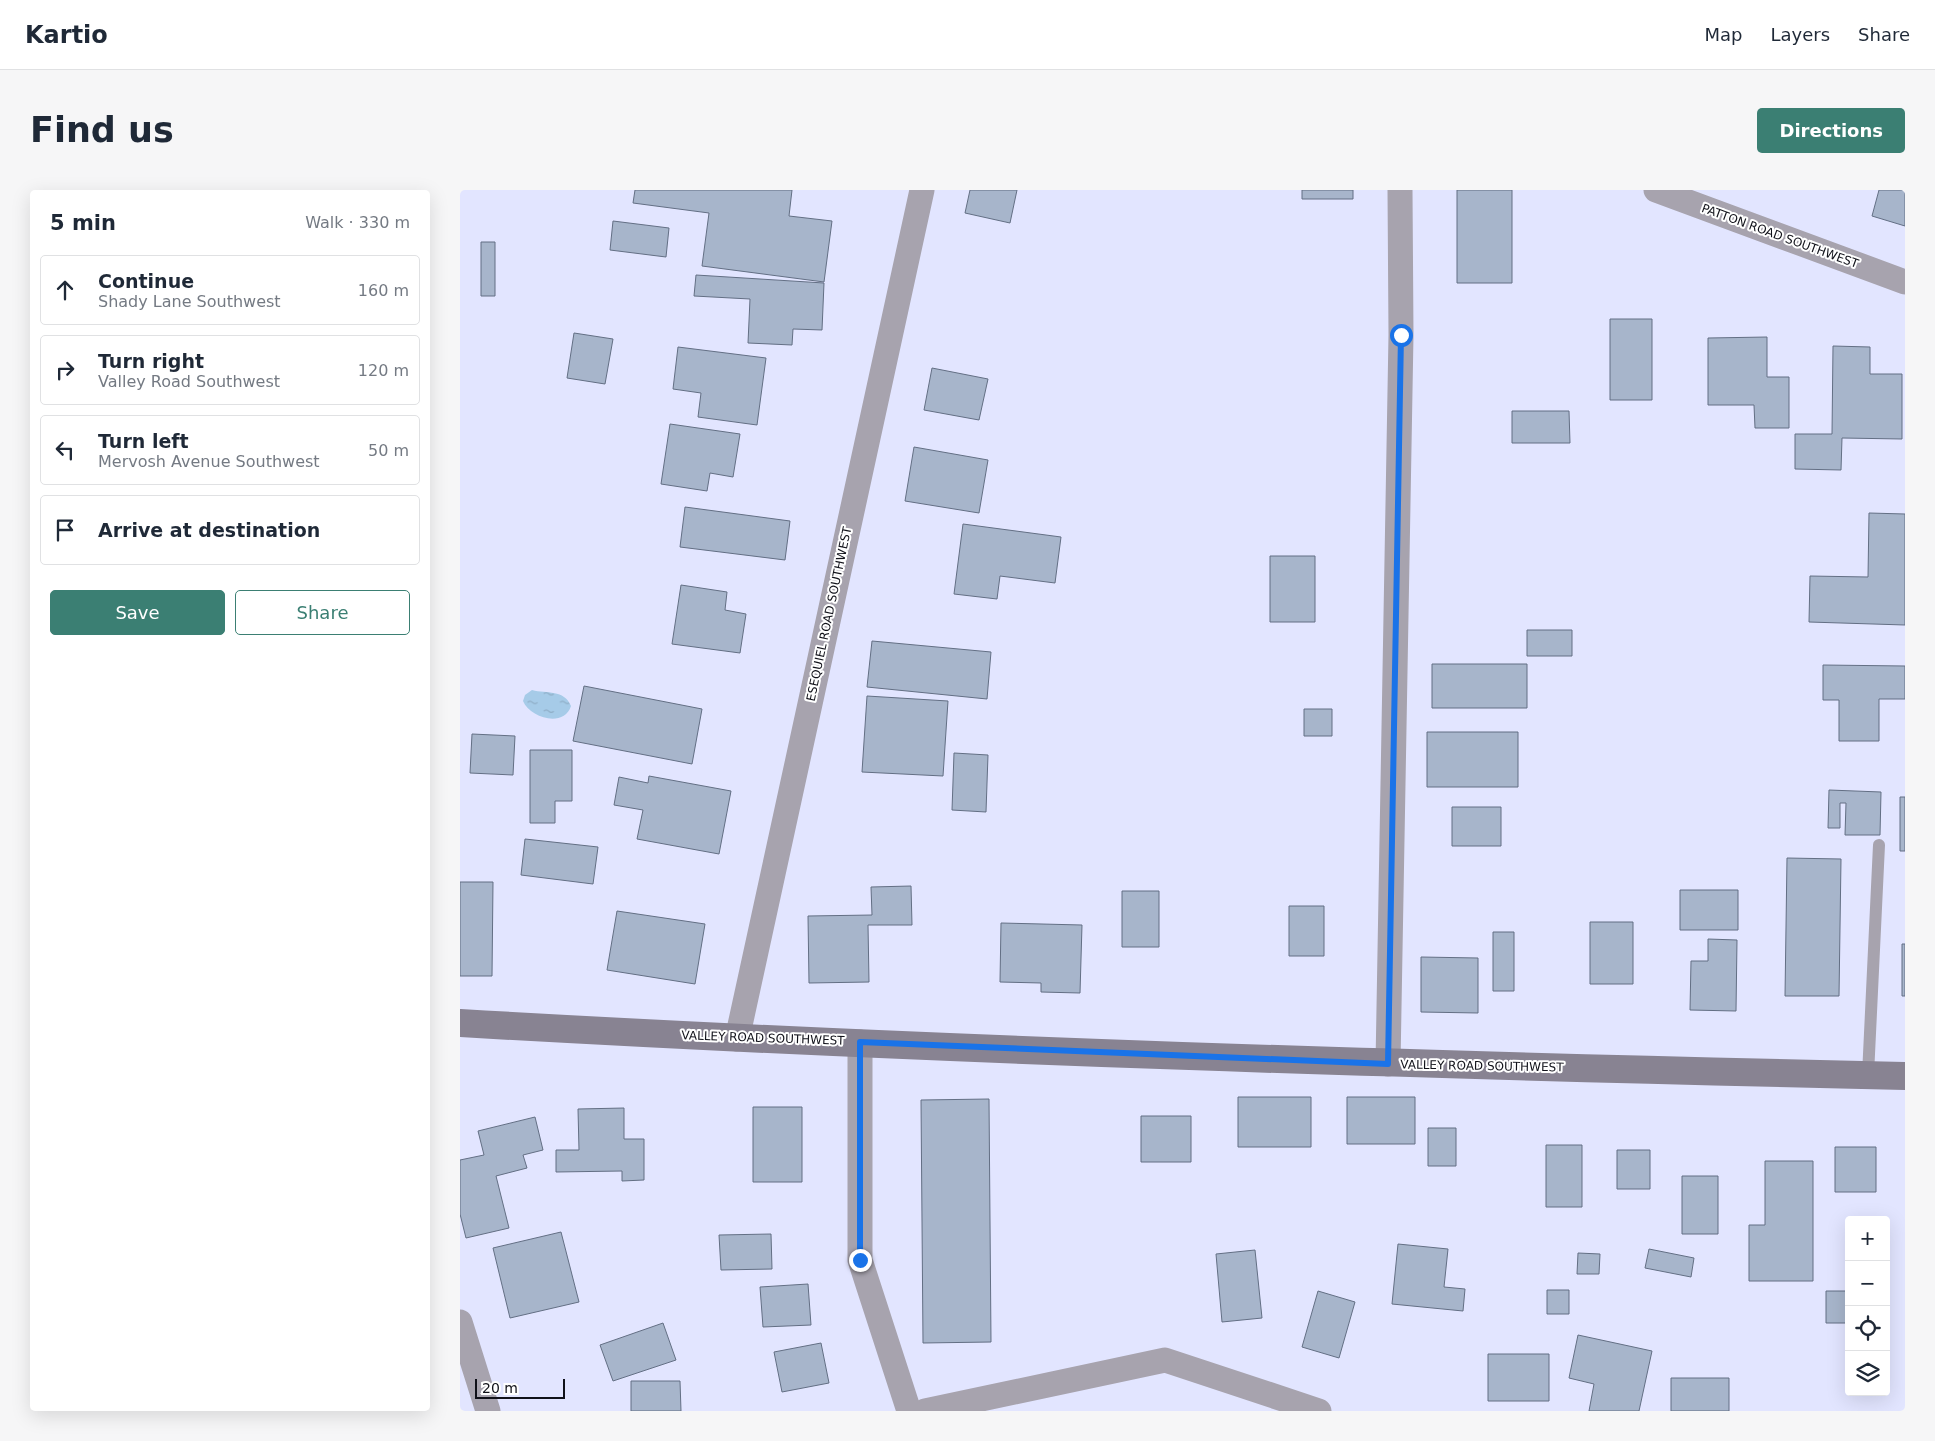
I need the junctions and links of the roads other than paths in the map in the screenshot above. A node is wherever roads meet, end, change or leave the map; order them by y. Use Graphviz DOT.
graph roads {
  1 [pos="922,190"];
  2 [pos="1400,190"];
  3 [pos="1656,190"];
  4 [pos="1905,282"];
  5 [pos="1879,845"];
  6 [pos="460,1023"];
  7 [pos="737,1039"];
  8 [pos="860,1042"];
  9 [pos="1388,1064"];
  10 [pos="1868,1075"];
  11 [pos="1905,1076"];
  12 [pos="460,1322"];
  13 [pos="488,1411"];
  14 [pos="909,1411"];
  15 [pos="925,1411"];
  16 [pos="1319,1411"];
  1 -- 7 [label="street, ESEQUIEL ROAD SOUTHWEST"];
  2 -- 9 [label="street"];
  3 -- 4 [label="street, PATTON ROAD SOUTHWEST"];
  5 -- 10 [label="lane"];
  6 -- 7 [label="street, VALLEY ROAD SOUTHWEST"];
  7 -- 8 [label="street, VALLEY ROAD SOUTHWEST"];
  8 -- 9 [label="street, VALLEY ROAD SOUTHWEST"];
  8 -- 14 [label="street"];
  9 -- 10 [label="street, VALLEY ROAD SOUTHWEST"];
  10 -- 11 [label="street, VALLEY ROAD SOUTHWEST"];
  12 -- 13 [label="street"];
  15 -- 16 [label="street"];
}
